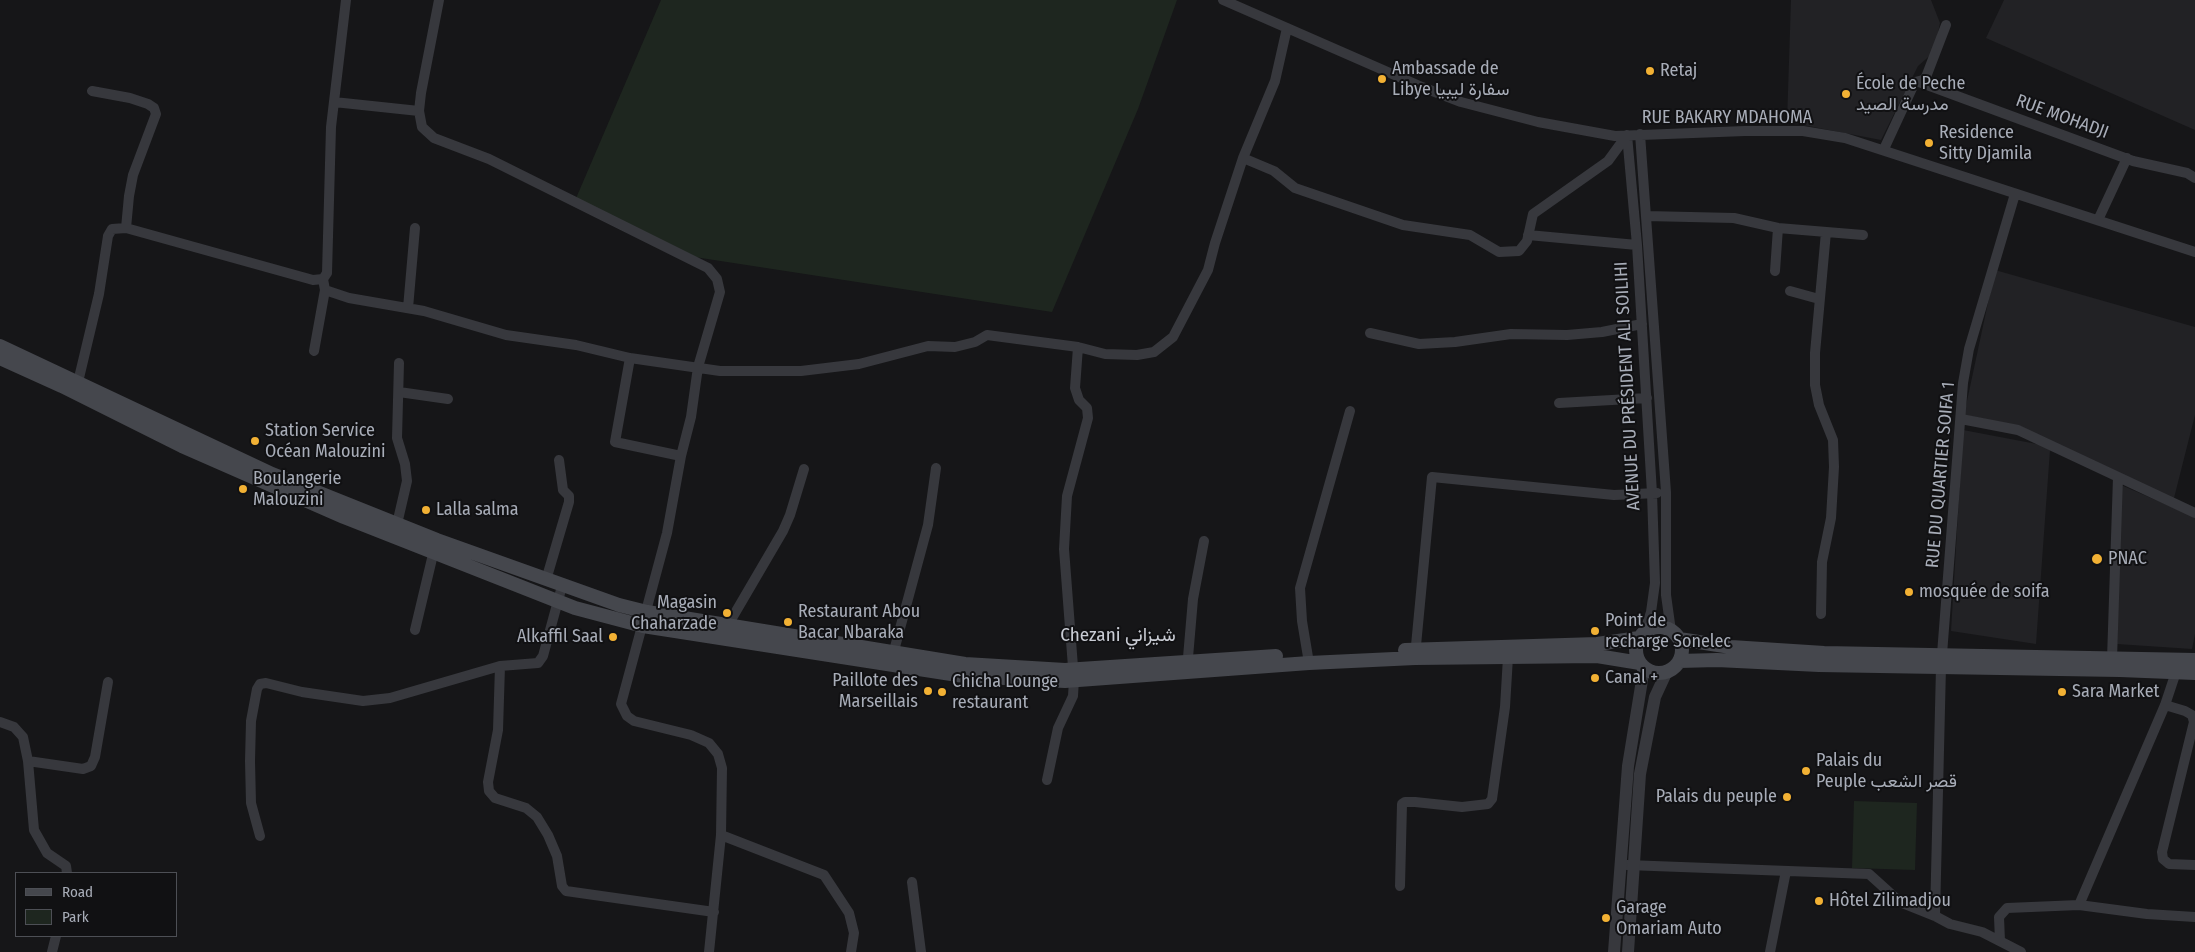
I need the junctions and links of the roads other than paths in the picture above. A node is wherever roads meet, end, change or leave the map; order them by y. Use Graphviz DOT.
graph roads {
  1 [pos="346,0"];
  2 [pos="439,0"];
  3 [pos="1223,0"];
  4 [pos="1946,25"];
  5 [pos="1287,28"];
  6 [pos="1919,82"];
  7 [pos="92,91"];
  8 [pos="334,102"];
  9 [pos="419,111"];
  10 [pos="1633,135"];
  11 [pos="1884,149"];
  12 [pos="1244,158"];
  13 [pos="2127,158"];
  14 [pos="2195,178"];
  15 [pos="2015,194"];
  16 [pos="1646,216"];
  17 [pos="2098,220"];
  18 [pos="126,228"];
  19 [pos="415,228"];
  20 [pos="1778,228"];
  21 [pos="1826,232"];
  22 [pos="1528,235"];
  23 [pos="1863,235"];
  24 [pos="1637,245"];
  25 [pos="2195,252"];
  26 [pos="1775,271"];
  27 [pos="323,279"];
  28 [pos="325,290"];
  29 [pos="1790,291"];
  30 [pos="1819,299"];
  31 [pos="408,308"];
  32 [pos="1642,324"];
  33 [pos="1370,333"];
  34 [pos="0,346"];
  35 [pos="1078,347"];
  36 [pos="314,351"];
  37 [pos="0,358"];
  38 [pos="630,358"];
  39 [pos="399,363"];
  40 [pos="698,368"];
  41 [pos="78,382"];
  42 [pos="399,392"];
  43 [pos="1647,398"];
  44 [pos="448,399"];
  45 [pos="1559,403"];
  46 [pos="1350,411"];
  47 [pos="1961,419"];
  48 [pos="681,456"];
  49 [pos="559,460"];
  50 [pos="936,468"];
  51 [pos="804,469"];
  52 [pos="2118,477"];
  53 [pos="1666,492"];
  54 [pos="1652,493"];
  55 [pos="2195,512"];
  56 [pos="397,524"];
  57 [pos="1204,541"];
  58 [pos="435,546"];
  59 [pos="546,580"];
  60 [pos="562,586"];
  61 [pos="557,601"];
  62 [pos="647,612"];
  63 [pos="1821,614"];
  64 [pos="728,625"];
  65 [pos="644,626"];
  66 [pos="415,630"];
  67 [pos="1675,635"];
  68 [pos="1641,636"];
  69 [pos="1416,654"];
  70 [pos="1508,657"];
  71 [pos="892,658"];
  72 [pos="1308,658"];
  73 [pos="2112,659"];
  74 [pos="1679,661"];
  75 [pos="1942,661"];
  76 [pos="2195,663"];
  77 [pos="500,666"];
  78 [pos="1187,666"];
  79 [pos="1642,666"];
  80 [pos="1667,671"];
  81 [pos="2176,672"];
  82 [pos="1073,675"];
  83 [pos="108,682"];
  84 [pos="2165,705"];
  85 [pos="0,722"];
  86 [pos="28,761"];
  87 [pos="1047,780"];
  88 [pos="721,835"];
  89 [pos="260,836"];
  90 [pos="1620,864"];
  91 [pos="1634,865"];
  92 [pos="2195,865"];
  93 [pos="1786,871"];
  94 [pos="67,872"];
  95 [pos="912,882"];
  96 [pos="1400,886"];
  97 [pos="2079,906"];
  98 [pos="714,912"];
  99 [pos="1935,916"];
  100 [pos="2195,917"];
  101 [pos="56,937"];
  102 [pos="2000,941"];
  103 [pos="52,952"];
  104 [pos="709,952"];
  105 [pos="851,952"];
  106 [pos="921,952"];
  107 [pos="1614,952"];
  108 [pos="1628,952"];
  109 [pos="1770,952"];
  110 [pos="2021,952"];
  1 -- 8 [label="street"];
  2 -- 9 [label="street"];
  3 -- 5 [label="street, RUE BAKARY MDAHOMA"];
  4 -- 6 [label="street"];
  5 -- 10 [label="street, RUE BAKARY MDAHOMA"];
  5 -- 12 [label="street"];
  6 -- 11 [label="street"];
  6 -- 13 [label="street, RUE MOHADJI"];
  7 -- 18 [label="street"];
  8 -- 9 [label="street"];
  8 -- 27 [label="street"];
  9 -- 40 [label="street"];
  10 -- 11 [label="street, RUE BAKARY MDAHOMA"];
  10 -- 16 [label="street, AVENUE DU PRÉSIDENT ALI SOILIHI"];
  10 -- 22 [label="street"];
  10 -- 24 [label="street, AVENUE DU PRÉSIDENT ALI SOILIHI"];
  11 -- 15 [label="street, RUE BAKARY MDAHOMA"];
  12 -- 22 [label="street"];
  12 -- 35 [label="street"];
  13 -- 14 [label="street, RUE MOHADJI"];
  13 -- 17 [label="street"];
  15 -- 17 [label="street, RUE BAKARY MDAHOMA"];
  15 -- 47 [label="street, RUE DU QUARTIER SOIFA 1"];
  16 -- 20 [label="street"];
  16 -- 53 [label="street, AVENUE DU PRÉSIDENT ALI SOILIHI"];
  17 -- 25 [label="street, RUE BAKARY MDAHOMA"];
  18 -- 27 [label="street"];
  18 -- 41 [label="street"];
  19 -- 31 [label="street"];
  20 -- 21 [label="street"];
  20 -- 26 [label="street"];
  21 -- 23 [label="street"];
  21 -- 30 [label="street"];
  22 -- 24 [label="street"];
  24 -- 32 [label="street, AVENUE DU PRÉSIDENT ALI SOILIHI"];
  27 -- 28 [label="street"];
  28 -- 31 [label="street"];
  28 -- 36 [label="street"];
  29 -- 30 [label="street"];
  30 -- 63 [label="street"];
  31 -- 38 [label="street"];
  32 -- 33 [label="street"];
  32 -- 43 [label="street, AVENUE DU PRÉSIDENT ALI SOILIHI"];
  34 -- 41 [label="main road"];
  35 -- 40 [label="street"];
  35 -- 82 [label="street"];
  37 -- 58 [label="main road"];
  38 -- 40 [label="street"];
  38 -- 48 [label="street"];
  39 -- 42 [label="street"];
  40 -- 48 [label="street"];
  41 -- 56 [label="main road"];
  42 -- 44 [label="street"];
  42 -- 56 [label="street"];
  43 -- 45 [label="street"];
  43 -- 54 [label="street, AVENUE DU PRÉSIDENT ALI SOILIHI"];
  46 -- 72 [label="street"];
  47 -- 52 [label="street"];
  47 -- 75 [label="street, RUE DU QUARTIER SOIFA 1"];
  48 -- 62 [label="street"];
  49 -- 59 [label="street"];
  50 -- 71 [label="street"];
  51 -- 64 [label="street"];
  52 -- 55 [label="street"];
  52 -- 73 [label="street"];
  53 -- 54 [label="street"];
  53 -- 67 [label="street, AVENUE DU PRÉSIDENT ALI SOILIHI"];
  54 -- 68 [label="street, AVENUE DU PRÉSIDENT ALI SOILIHI"];
  54 -- 69 [label="street"];
  56 -- 58 [label="main road"];
  57 -- 78 [label="street"];
  58 -- 59 [label="main road"];
  58 -- 61 [label="main road"];
  58 -- 66 [label="street"];
  59 -- 60 [label="main road"];
  60 -- 61 [label="street"];
  60 -- 62 [label="main road"];
  61 -- 65 [label="main road"];
  61 -- 77 [label="street"];
  62 -- 64 [label="main road"];
  62 -- 65 [label="street"];
  64 -- 71 [label="main road"];
  65 -- 71 [label="main road"];
  65 -- 88 [label="street"];
  67 -- 68 [label="main road"];
  67 -- 74 [label="main road"];
  67 -- 75 [label="main road"];
  68 -- 69 [label="main road"];
  68 -- 79 [label="main road"];
  69 -- 70 [label="main road"];
  69 -- 72 [label="main road"];
  70 -- 79 [label="main road"];
  70 -- 96 [label="street"];
  71 -- 82 [label="main road"];
  72 -- 78 [label="main road"];
  73 -- 75 [label="main road"];
  73 -- 76 [label="main road"];
  74 -- 75 [label="main road"];
  74 -- 80 [label="main road"];
  75 -- 81 [label="main road"];
  75 -- 99 [label="street, RUE DU QUARTIER SOIFA 1"];
  76 -- 81 [label="main road"];
  77 -- 89 [label="street"];
  77 -- 98 [label="street"];
  78 -- 82 [label="main road"];
  79 -- 80 [label="main road"];
  79 -- 90 [label="street"];
  80 -- 91 [label="street"];
  81 -- 84 [label="street"];
  82 -- 87 [label="street"];
  83 -- 86 [label="street"];
  84 -- 92 [label="street"];
  84 -- 97 [label="street"];
  85 -- 86 [label="street"];
  86 -- 94 [label="street"];
  88 -- 98 [label="street"];
  88 -- 105 [label="street"];
  90 -- 91 [label="street"];
  90 -- 107 [label="street"];
  91 -- 93 [label="street"];
  91 -- 108 [label="street"];
  93 -- 99 [label="street"];
  93 -- 109 [label="street"];
  95 -- 106 [label="street"];
  97 -- 100 [label="street"];
  97 -- 102 [label="street"];
  98 -- 104 [label="street"];
  99 -- 102 [label="street"];
  101 -- 103 [label="street"];
  102 -- 110 [label="street"];
}
